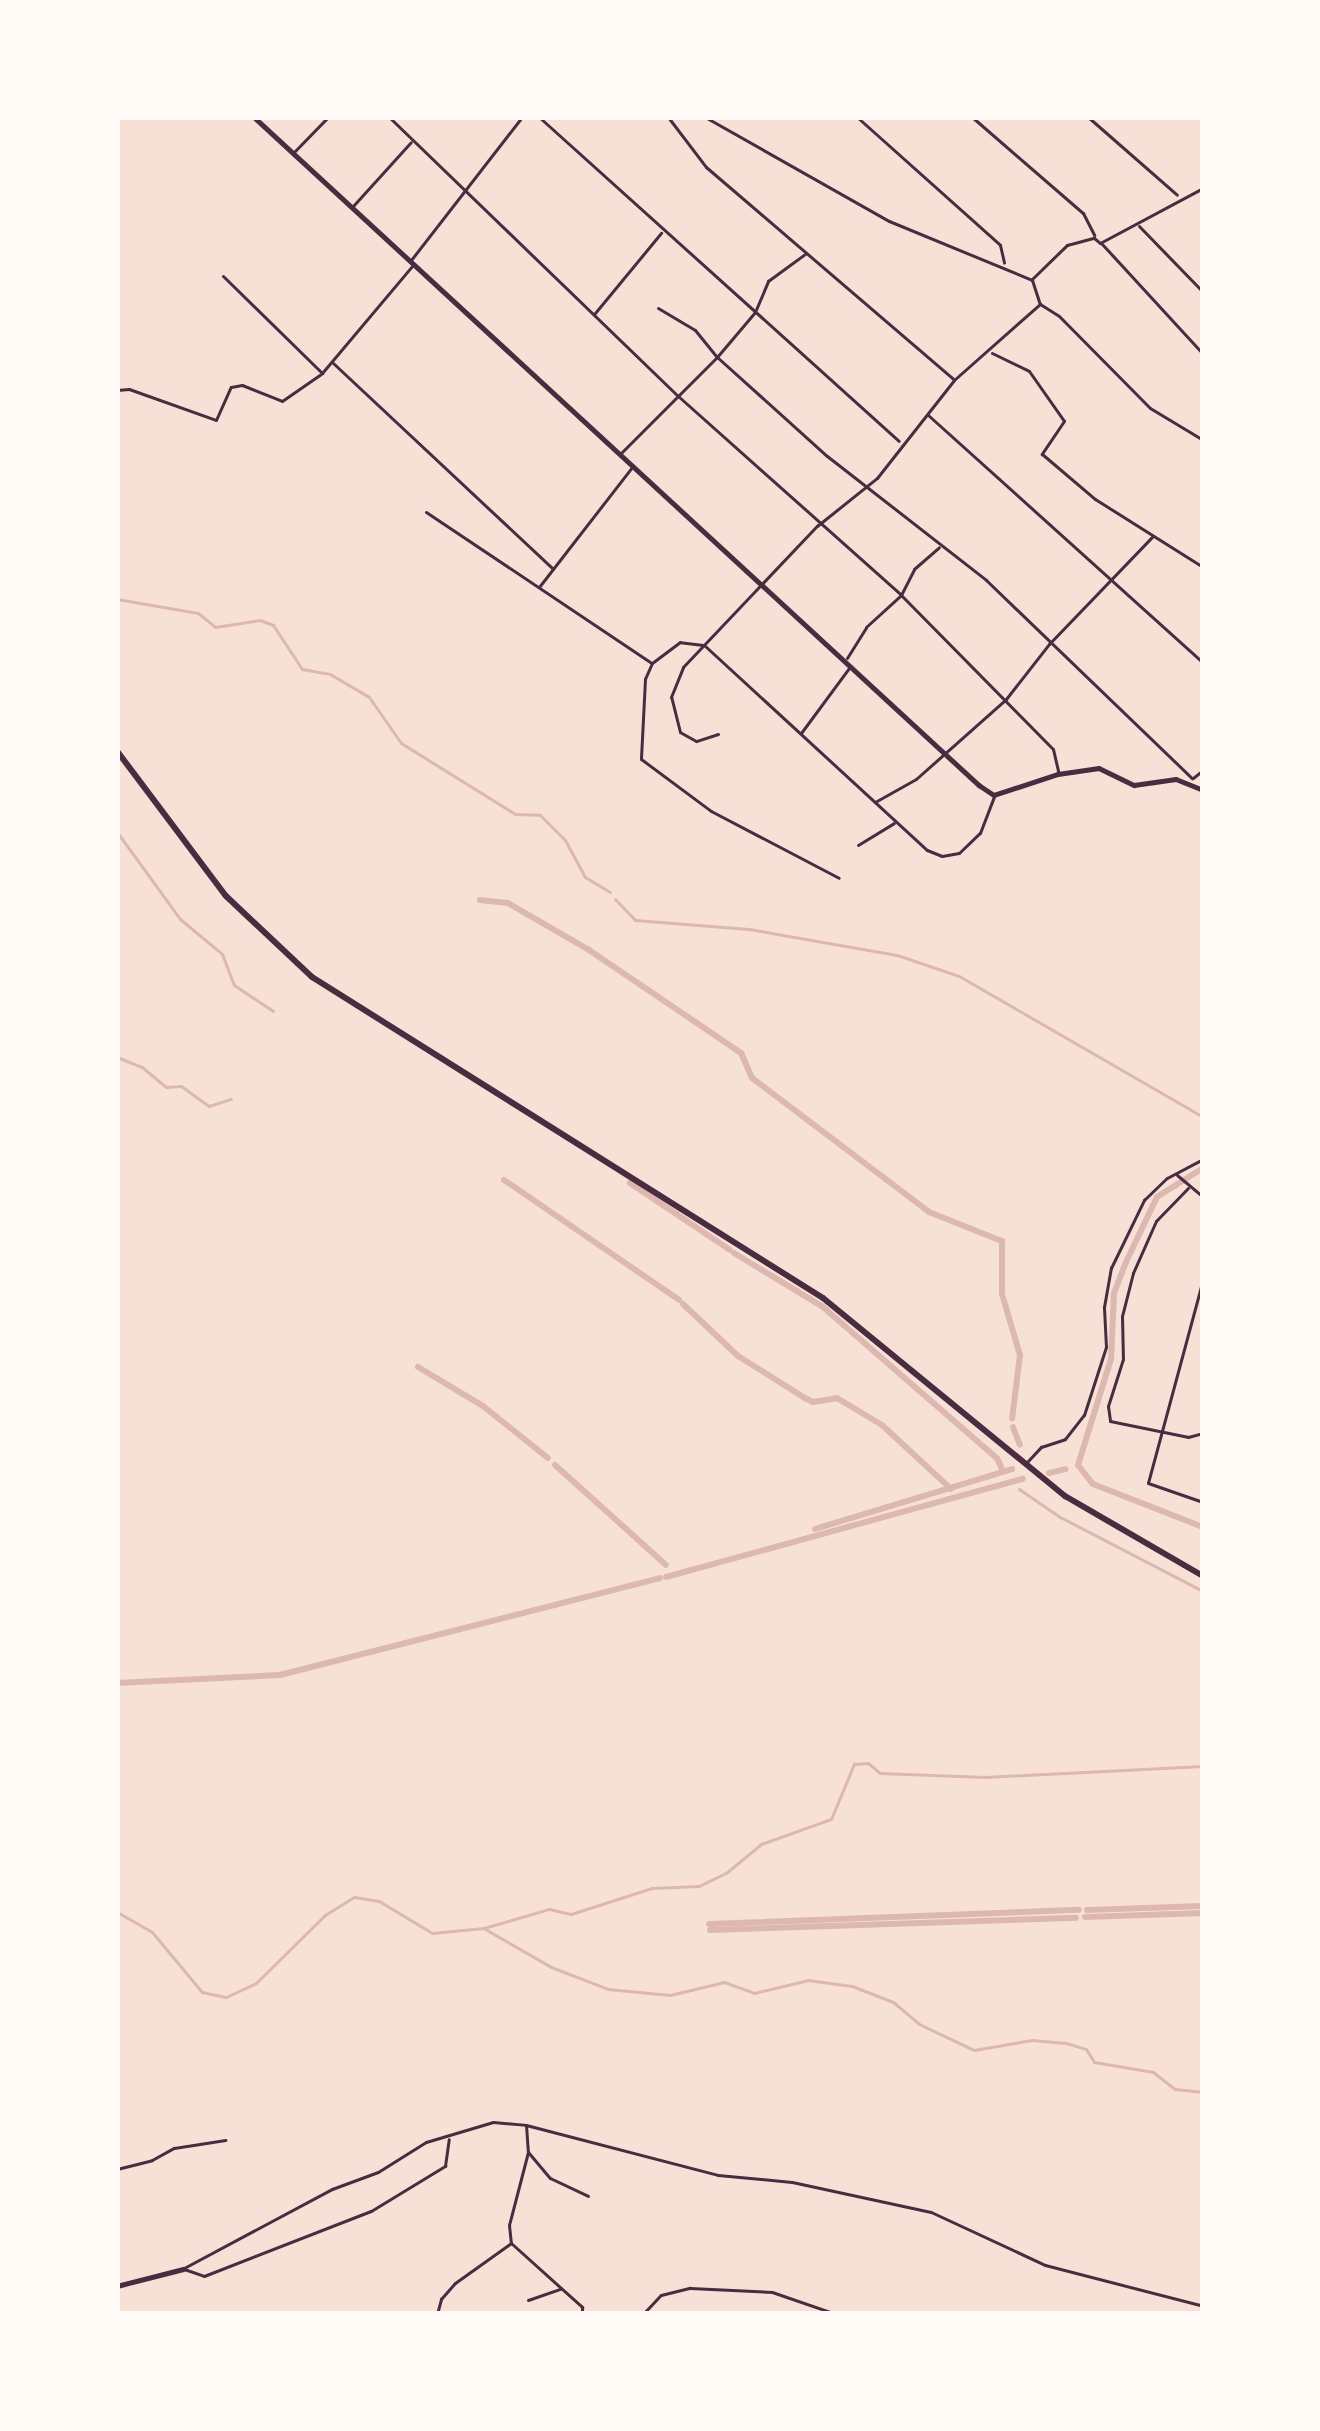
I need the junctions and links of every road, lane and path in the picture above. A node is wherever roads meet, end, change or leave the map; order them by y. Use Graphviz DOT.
graph roads {
  1 [pos="254,117"];
  2 [pos="328,117"];
  3 [pos="388,117"];
  4 [pos="522,117"];
  5 [pos="539,117"];
  6 [pos="668,117"];
  7 [pos="705,117"];
  8 [pos="857,117"];
  9 [pos="972,117"];
  10 [pos="1088,117"];
  11 [pos="412,140"];
  12 [pos="293,153"];
  13 [pos="1203,188"];
  14 [pos="465,194"];
  15 [pos="1179,196"];
  16 [pos="353,206"];
  17 [pos="1138,225"];
  18 [pos="662,231"];
  19 [pos="1094,238"];
  20 [pos="1100,243"];
  21 [pos="807,253"];
  22 [pos="412,262"];
  23 [pos="1005,265"];
  24 [pos="223,276"];
  25 [pos="1032,280"];
  26 [pos="1203,292"];
  27 [pos="1040,304"];
  28 [pos="658,308"];
  29 [pos="754,312"];
  30 [pos="594,315"];
  31 [pos="991,352"];
  32 [pos="1203,353"];
  33 [pos="717,358"];
  34 [pos="333,363"];
  35 [pos="322,373"];
  36 [pos="954,380"];
  37 [pos="117,390"];
  38 [pos="678,396"];
  39 [pos="926,413"];
  40 [pos="1203,440"];
  41 [pos="900,442"];
  42 [pos="621,453"];
  43 [pos="634,466"];
  44 [pos="865,486"];
  45 [pos="426,512"];
  46 [pos="818,526"];
  47 [pos="1152,538"];
  48 [pos="940,545"];
  49 [pos="1203,567"];
  50 [pos="553,568"];
  51 [pos="1113,579"];
  52 [pos="765,586"];
  53 [pos="538,588"];
  54 [pos="901,595"];
  55 [pos="1048,644"];
  56 [pos="704,646"];
  57 [pos="849,662"];
  58 [pos="652,663"];
  59 [pos="1203,663"];
  60 [pos="1006,700"];
  61 [pos="718,734"];
  62 [pos="800,734"];
  63 [pos="117,751"];
  64 [pos="945,751"];
  65 [pos="1203,770"];
  66 [pos="1058,774"];
  67 [pos="1189,780"];
  68 [pos="1203,790"];
  69 [pos="994,795"];
  70 [pos="875,802"];
  71 [pos="896,822"];
  72 [pos="858,845"];
  73 [pos="838,878"];
  74 [pos="1203,1159"];
  75 [pos="1176,1173"];
  76 [pos="1188,1188"];
  77 [pos="1203,1197"];
  78 [pos="1203,1279"];
  79 [pos="1161,1432"];
  80 [pos="1203,1432"];
  81 [pos="1025,1465"];
  82 [pos="1203,1502"];
  83 [pos="1203,1576"];
  84 [pos="526,2125"];
  85 [pos="450,2135"];
  86 [pos="225,2140"];
  87 [pos="527,2152"];
  88 [pos="117,2168"];
  89 [pos="588,2196"];
  90 [pos="511,2243"];
  91 [pos="183,2269"];
  92 [pos="117,2286"];
  93 [pos="561,2289"];
  94 [pos="528,2300"];
  95 [pos="1202,2304"];
  96 [pos="437,2314"];
  97 [pos="582,2314"];
  98 [pos="643,2314"];
  99 [pos="836,2314"];
  1 -- 12 [label="main road"];
  2 -- 12 [label="street"];
  3 -- 11 [label="street"];
  4 -- 14 [label="street"];
  5 -- 18 [label="street"];
  6 -- 21 [label="street"];
  7 -- 23 [label="street"];
  8 -- 23 [label="street"];
  9 -- 19 [label="street"];
  10 -- 15 [label="street"];
  11 -- 14 [label="street"];
  11 -- 16 [label="street"];
  12 -- 16 [label="main road"];
  13 -- 15 [label="street"];
  14 -- 22 [label="street"];
  14 -- 30 [label="street"];
  15 -- 17 [label="street"];
  16 -- 22 [label="main road"];
  17 -- 20 [label="street"];
  17 -- 26 [label="street"];
  18 -- 29 [label="street"];
  18 -- 30 [label="street"];
  19 -- 20 [label="street"];
  19 -- 25 [label="street"];
  20 -- 32 [label="street"];
  21 -- 29 [label="street"];
  21 -- 36 [label="street"];
  22 -- 34 [label="street"];
  22 -- 42 [label="main road"];
  23 -- 25 [label="street"];
  24 -- 35 [label="street"];
  25 -- 27 [label="street"];
  27 -- 31 [label="street"];
  27 -- 40 [label="street"];
  28 -- 33 [label="street"];
  29 -- 33 [label="street"];
  29 -- 41 [label="street"];
  30 -- 38 [label="street"];
  31 -- 36 [label="street"];
  31 -- 47 [label="street"];
  33 -- 38 [label="street"];
  33 -- 44 [label="street"];
  34 -- 35 [label="street"];
  34 -- 50 [label="street"];
  35 -- 37 [label="street"];
  36 -- 39 [label="street"];
  38 -- 42 [label="street"];
  38 -- 46 [label="street"];
  39 -- 41 [label="street"];
  39 -- 51 [label="street"];
  41 -- 44 [label="street"];
  42 -- 43 [label="main road"];
  43 -- 50 [label="street"];
  43 -- 52 [label="main road"];
  44 -- 46 [label="street"];
  44 -- 48 [label="street"];
  45 -- 53 [label="street"];
  46 -- 52 [label="street"];
  46 -- 54 [label="street"];
  47 -- 49 [label="street"];
  47 -- 51 [label="street"];
  48 -- 54 [label="street"];
  48 -- 55 [label="street"];
  50 -- 53 [label="street"];
  51 -- 55 [label="street"];
  51 -- 59 [label="street"];
  52 -- 56 [label="street"];
  52 -- 57 [label="main road"];
  53 -- 58 [label="street"];
  54 -- 57 [label="street"];
  54 -- 60 [label="street"];
  55 -- 60 [label="street"];
  55 -- 67 [label="street"];
  56 -- 58 [label="street"];
  56 -- 61 [label="street"];
  56 -- 62 [label="street"];
  57 -- 62 [label="street"];
  57 -- 64 [label="main road"];
  58 -- 73 [label="street"];
  60 -- 64 [label="street"];
  60 -- 66 [label="street"];
  62 -- 70 [label="street"];
  63 -- 81 [label="main road"];
  64 -- 69 [label="main road"];
  64 -- 70 [label="street"];
  65 -- 67 [label="street"];
  66 -- 67 [label="main road"];
  66 -- 69 [label="main road"];
  67 -- 68 [label="main road"];
  69 -- 71 [label="street"];
  70 -- 71 [label="street"];
  71 -- 72 [label="street"];
  74 -- 75 [label="street"];
  75 -- 76 [label="street"];
  75 -- 81 [label="street"];
  76 -- 77 [label="street"];
  76 -- 79 [label="street"];
  78 -- 79 [label="street"];
  79 -- 80 [label="street"];
  79 -- 82 [label="street"];
  81 -- 83 [label="main road"];
  84 -- 85 [label="street"];
  84 -- 87 [label="street"];
  84 -- 95 [label="street"];
  85 -- 91 [label="street"];
  85 -- 91 [label="street"];
  86 -- 88 [label="street"];
  87 -- 89 [label="street"];
  87 -- 90 [label="street"];
  90 -- 93 [label="street"];
  90 -- 96 [label="street"];
  91 -- 92 [label="main road"];
  93 -- 94 [label="street"];
  93 -- 97 [label="street"];
  98 -- 99 [label="street"];
}
